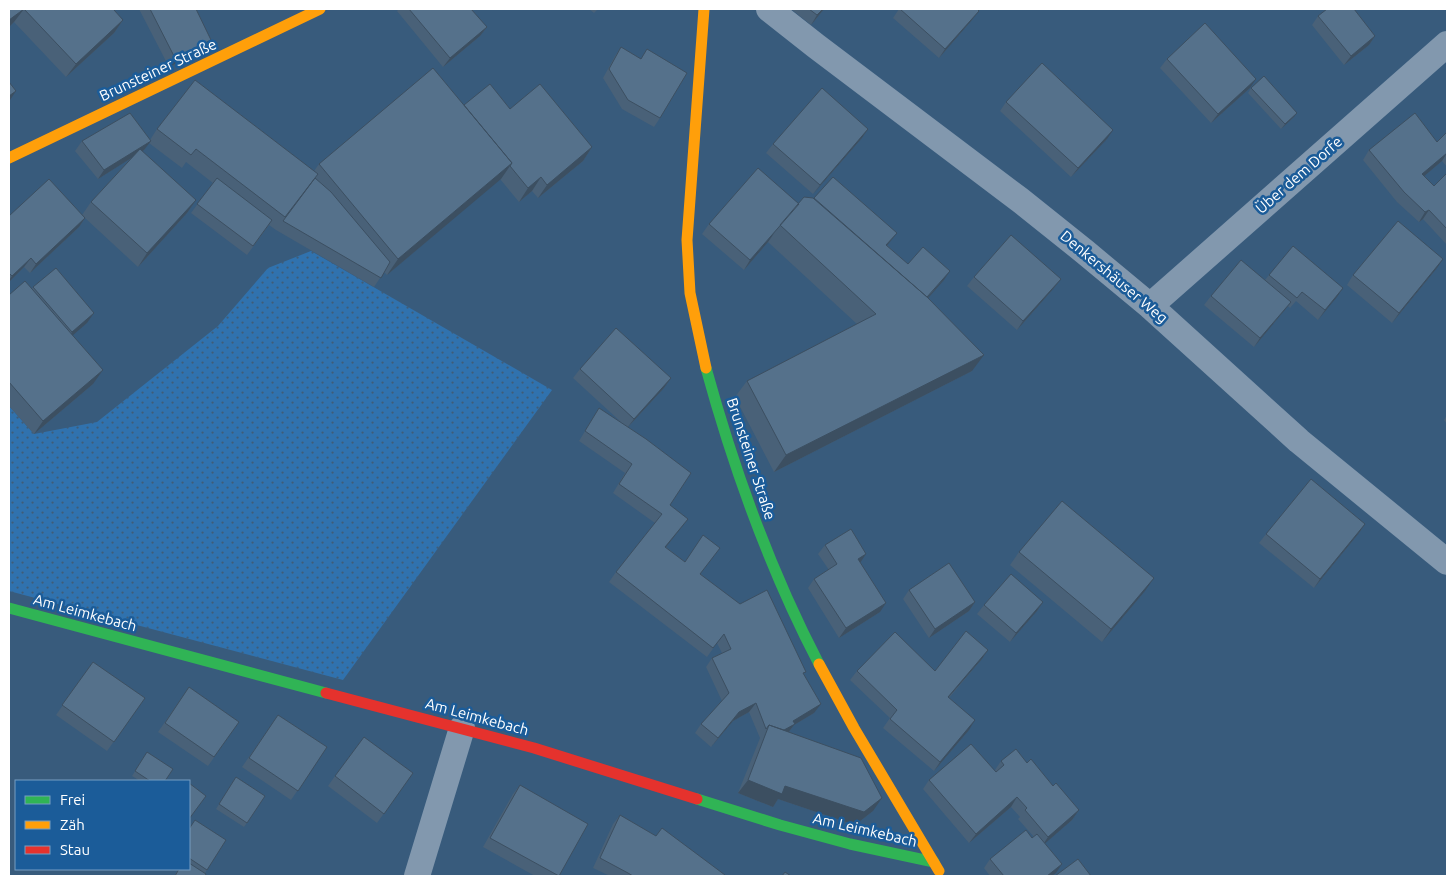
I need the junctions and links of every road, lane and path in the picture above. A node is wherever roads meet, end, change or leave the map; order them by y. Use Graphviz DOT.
graph roads {
  1 [pos="320,9"];
  2 [pos="704,9"];
  3 [pos="769,9"];
  4 [pos="1447,44"];
  5 [pos="9,158"];
  6 [pos="1150,306"];
  7 [pos="1447,562"];
  8 [pos="9,608"];
  9 [pos="462,728"];
  10 [pos="934,862"];
  11 [pos="417,876"];
  12 [pos="943,876"];
  1 -- 5 [label="street, Brunsteiner Straße"];
  2 -- 10 [label="street, Brunsteiner Straße"];
  3 -- 6 [label="street, Denkershäuser Weg"];
  4 -- 6 [label="street, Über dem Dorfe"];
  6 -- 7 [label="street, Denkershäuser Weg"];
  8 -- 9 [label="street, Am Leimkebach"];
  9 -- 10 [label="street, Am Leimkebach"];
  9 -- 11 [label="street"];
  10 -- 12 [label="street, Brunsteiner Straße"];
}
